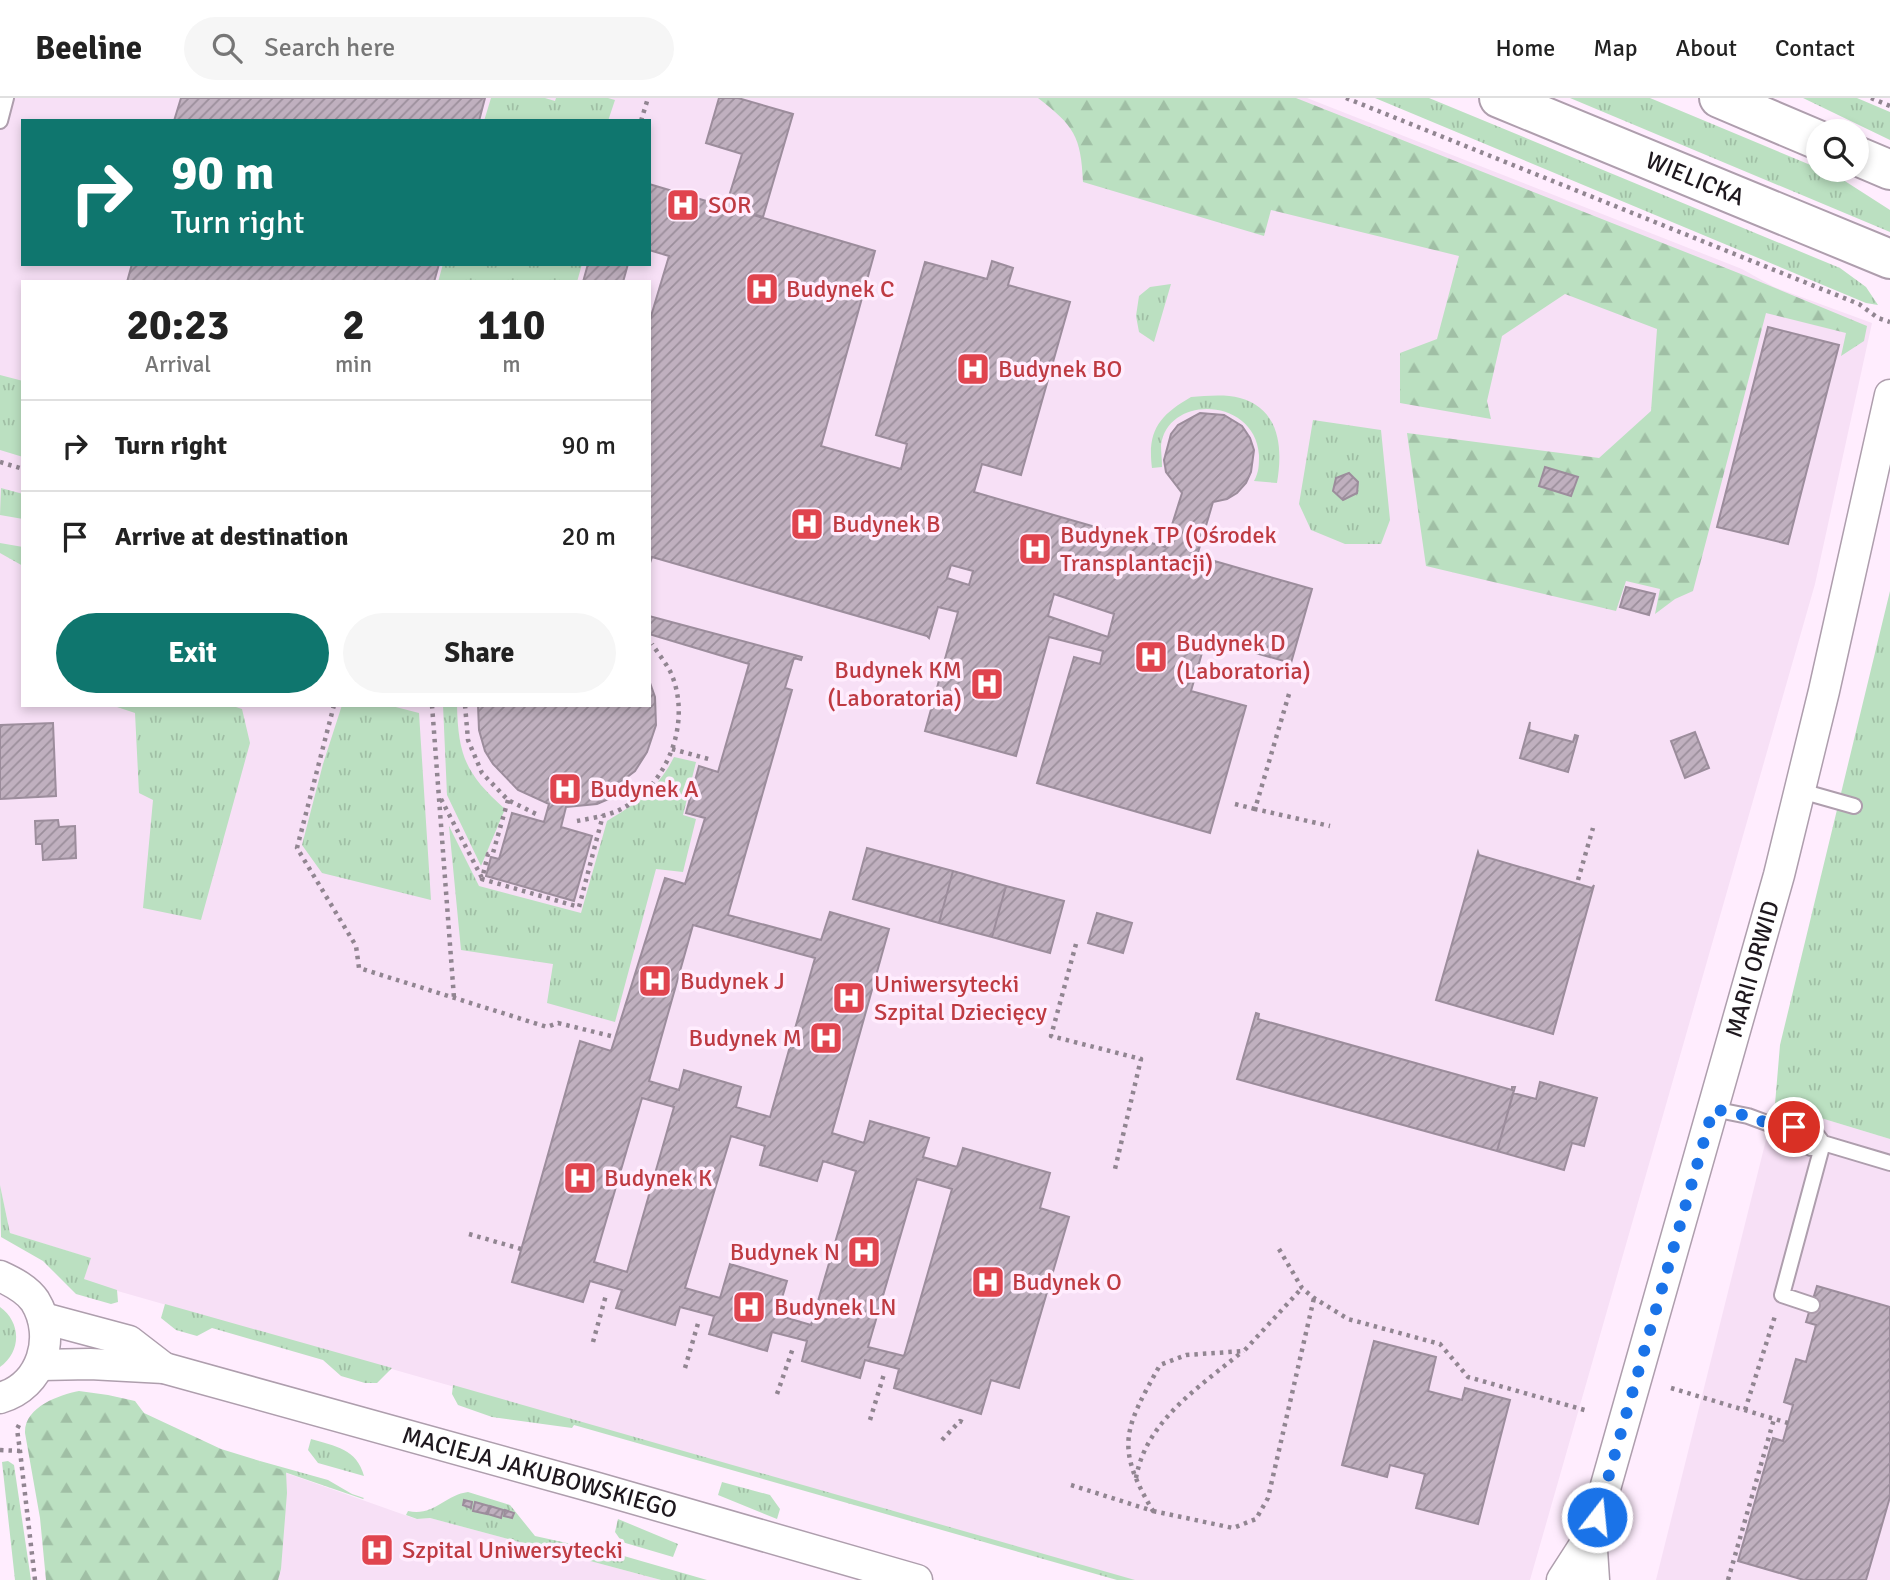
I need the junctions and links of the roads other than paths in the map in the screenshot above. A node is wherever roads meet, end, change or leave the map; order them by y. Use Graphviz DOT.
graph roads {
  1 [pos="6,98"];
  2 [pos="1499,98"];
  3 [pos="1719,98"];
  4 [pos="0,121"];
  5 [pos="1806,135"];
  6 [pos="1869,161"];
  7 [pos="1890,170"];
  8 [pos="1890,260"];
  9 [pos="1890,395"];
  10 [pos="1801,791"];
  11 [pos="1854,806"];
  12 [pos="1713,1109"];
  13 [pos="1823,1143"];
  14 [pos="1890,1163"];
  15 [pos="0,1276"];
  16 [pos="1812,1305"];
  17 [pos="43,1318"];
  18 [pos="40,1365"];
  19 [pos="164,1368"];
  20 [pos="8,1407"];
  21 [pos="1591,1535"];
  22 [pos="917,1580"];
  23 [pos="1562,1580"];
  24 [pos="1594,1580"];
  1 -- 4 [label="lane"];
  2 -- 8 [label="main road, WIELICKA"];
  3 -- 5 [label="main road"];
  6 -- 7 [label="main road"];
  9 -- 10 [label="street, MARII ORWID"];
  10 -- 11 [label="lane"];
  10 -- 12 [label="street, MARII ORWID"];
  12 -- 13 [label="lane"];
  12 -- 21 [label="street, MARII ORWID"];
  13 -- 14 [label="lane"];
  13 -- 16 [label="lane"];
  15 -- 17 [label="street"];
  17 -- 18 [label="street"];
  17 -- 19 [label="street, MACIEJA JAKUBOWSKIEGO"];
  18 -- 19 [label="street, MACIEJA JAKUBOWSKIEGO"];
  18 -- 20 [label="street"];
  19 -- 22 [label="street, MACIEJA JAKUBOWSKIEGO"];
  21 -- 23 [label="street, MARII ORWID"];
  21 -- 24 [label="street, MARII ORWID"];
}
